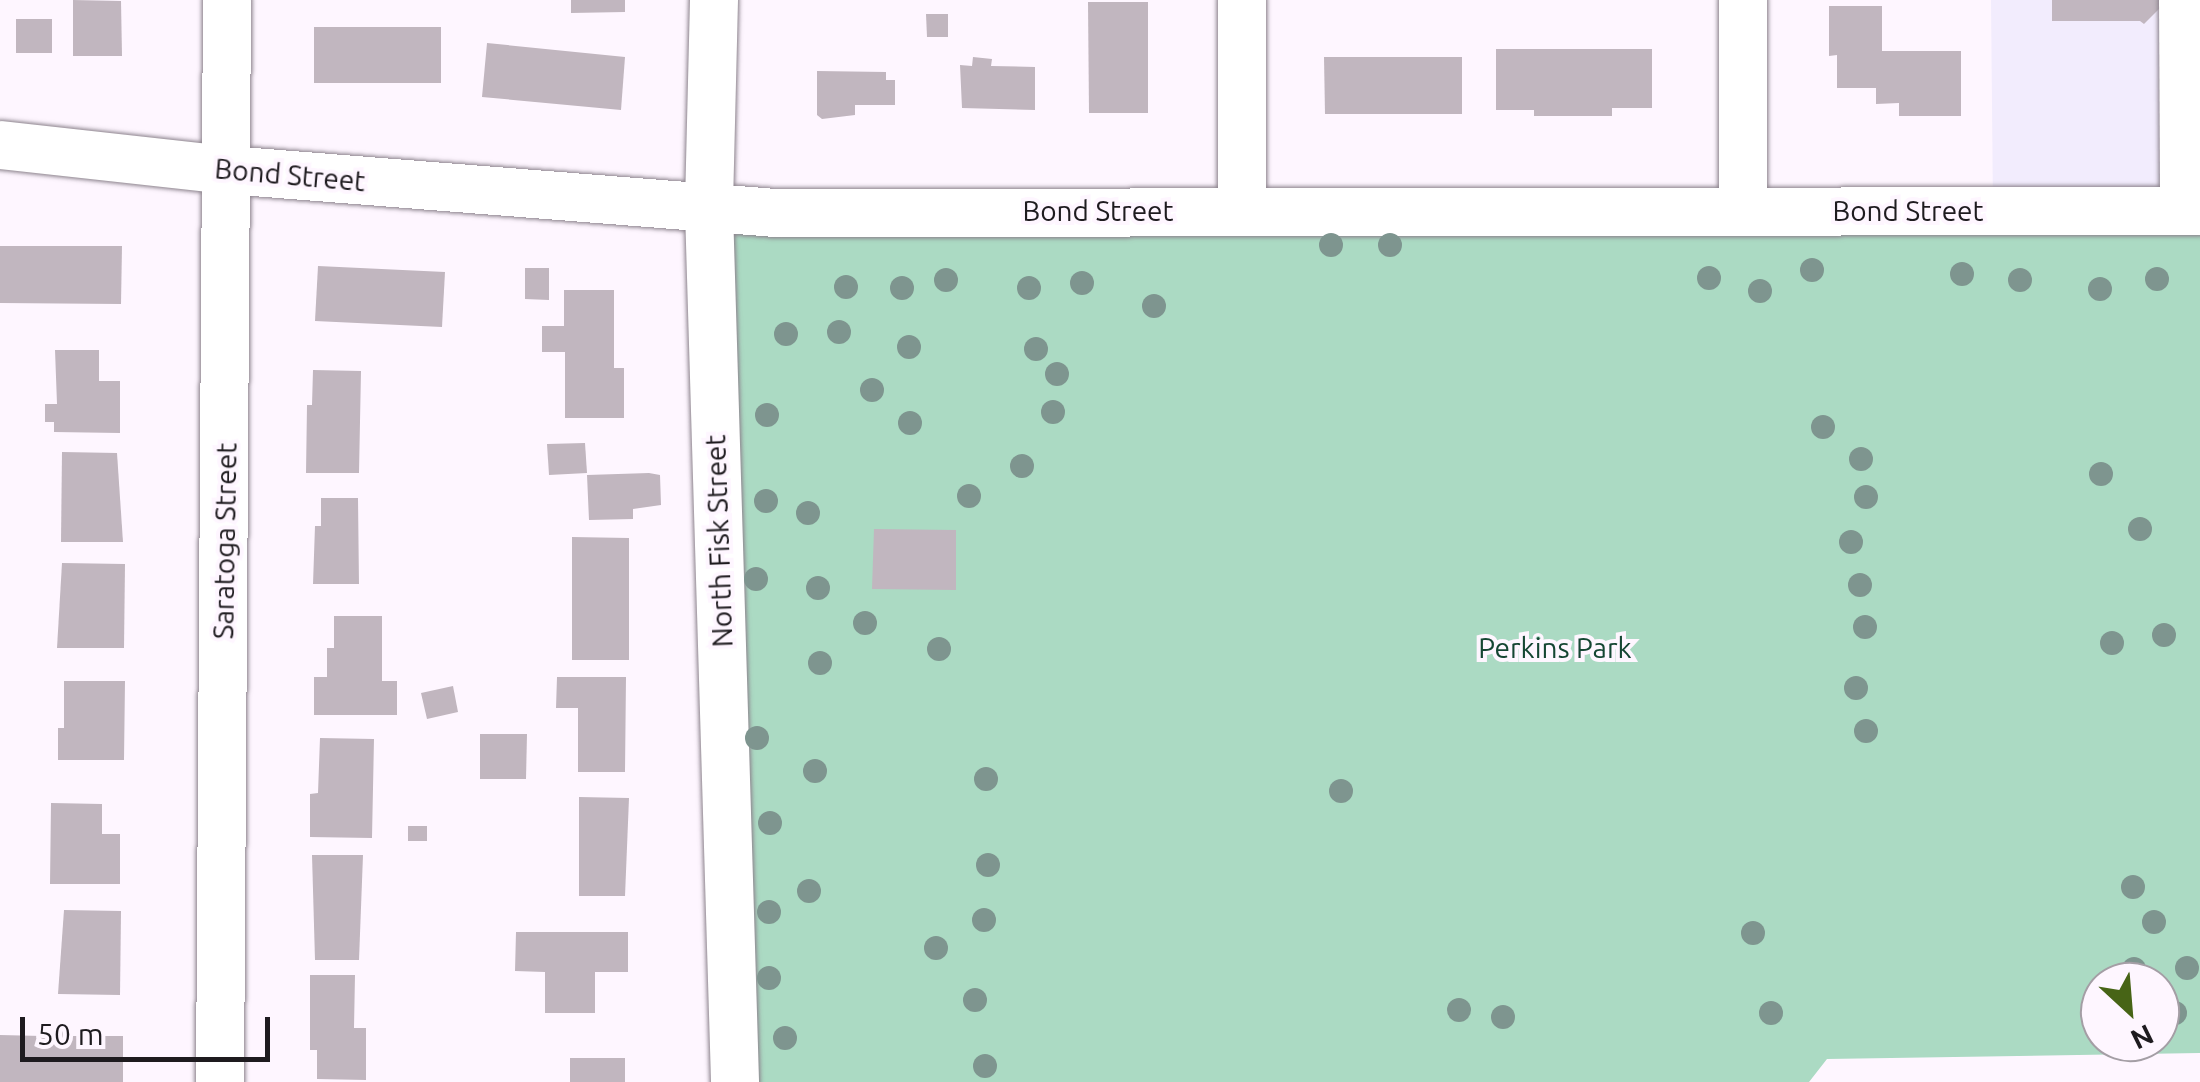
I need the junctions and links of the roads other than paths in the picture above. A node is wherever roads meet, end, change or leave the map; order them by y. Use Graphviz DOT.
graph roads {
  1 [pos="227,0"];
  2 [pos="714,0"];
  3 [pos="1242,0"];
  4 [pos="1743,0"];
  5 [pos="2183,0"];
  6 [pos="0,145"];
  7 [pos="228,170"];
  8 [pos="709,210"];
  9 [pos="1242,210"];
  10 [pos="1743,211"];
  11 [pos="2192,211"];
  12 [pos="220,1082"];
  13 [pos="735,1082"];
  1 -- 7 [label="street, Saratoga Street"];
  2 -- 8 [label="street, North Fisk Street"];
  3 -- 9 [label="street"];
  4 -- 10 [label="street"];
  5 -- 11 [label="street"];
  6 -- 7 [label="street, Bond Street"];
  7 -- 8 [label="street, Bond Street"];
  7 -- 12 [label="street, Saratoga Street"];
  8 -- 9 [label="street, Bond Street"];
  8 -- 13 [label="street, North Fisk Street"];
  9 -- 10 [label="street, Bond Street"];
  10 -- 11 [label="street, Bond Street"];
}
